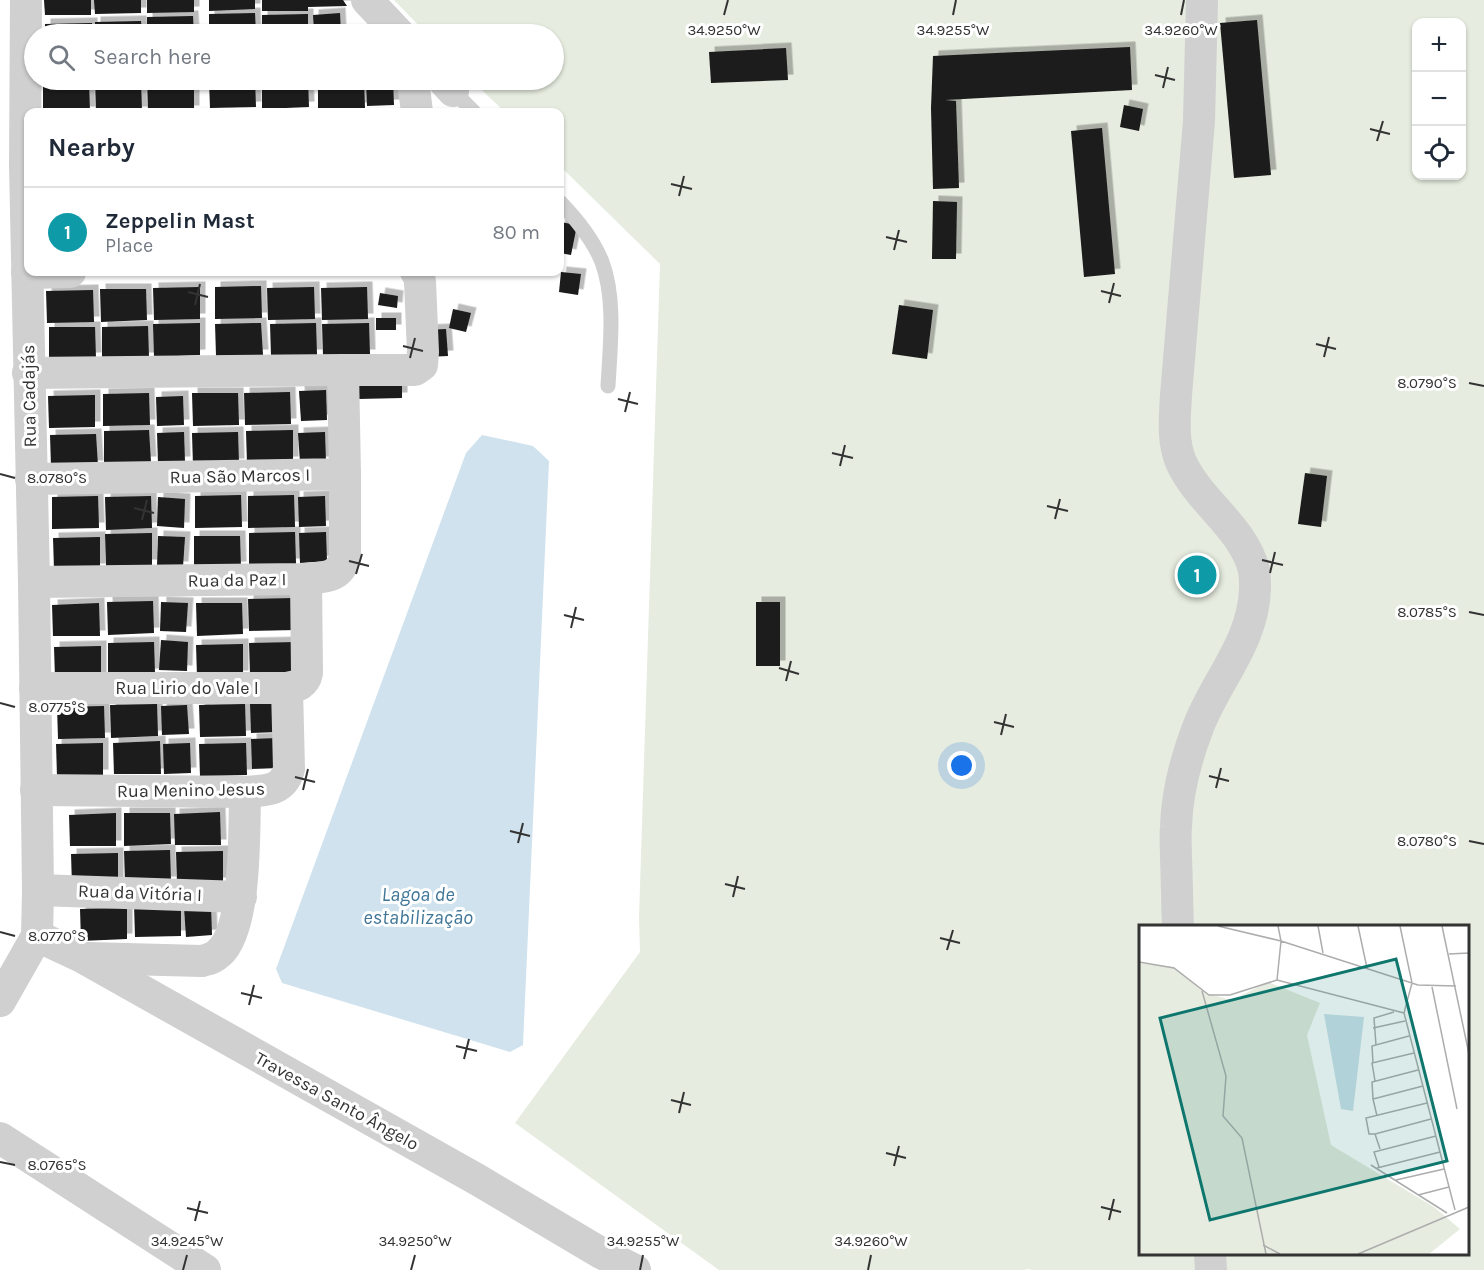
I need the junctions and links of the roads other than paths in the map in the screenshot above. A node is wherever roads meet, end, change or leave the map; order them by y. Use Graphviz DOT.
graph roads {
  1 [pos="26,0"];
  2 [pos="367,0"];
  3 [pos="1202,0"];
  4 [pos="28,24"];
  5 [pos="390,24"];
  6 [pos="30,90"];
  7 [pos="414,90"];
  8 [pos="29,108"];
  9 [pos="416,108"];
  10 [pos="564,206"];
  11 [pos="27,276"];
  12 [pos="419,276"];
  13 [pos="344,370"];
  14 [pos="28,373"];
  15 [pos="608,386"];
  16 [pos="345,474"];
  17 [pos="31,479"];
  18 [pos="306,579"];
  19 [pos="34,582"];
  20 [pos="295,686"];
  21 [pos="35,688"];
  22 [pos="36,790"];
  23 [pos="245,792"];
  24 [pos="38,890"];
  25 [pos="241,897"];
  26 [pos="1178,925"];
  27 [pos="37,936"];
  28 [pos="82,957"];
  29 [pos="0,1001"];
  30 [pos="0,1138"];
  31 [pos="1210,1255"];
  32 [pos="191,1266"];
  33 [pos="636,1270"];
  34 [pos="1211,1270"];
  1 -- 4 [label="street, Rua Cadajás"];
  2 -- 5 [label="street"];
  3 -- 26 [label="street"];
  6 -- 8 [label="street, Rua Cadajás"];
  7 -- 9 [label="street"];
  10 -- 15 [label="lane"];
  11 -- 14 [label="street, Rua Cadajás"];
  12 -- 13 [label="street"];
  13 -- 14 [label="street"];
  13 -- 16 [label="street"];
  14 -- 17 [label="street, Rua Cadajás"];
  16 -- 17 [label="street, Rua São Marcos I"];
  16 -- 18 [label="street, Rua da Paz I"];
  17 -- 19 [label="street, Rua Cadajás"];
  18 -- 19 [label="street, Rua da Paz I"];
  18 -- 20 [label="street, Rua Menino Jesus"];
  19 -- 21 [label="street, Rua Cadajás"];
  20 -- 21 [label="street, Rua Lirio do Vale I"];
  20 -- 23 [label="street, Rua Menino Jesus"];
  21 -- 22 [label="street, Rua Cadajás"];
  22 -- 23 [label="street, Rua Menino Jesus"];
  22 -- 24 [label="street, Rua Cadajás"];
  23 -- 25 [label="street"];
  24 -- 25 [label="street, Rua da Vitória I"];
  24 -- 27 [label="street, Rua Cadajás"];
  25 -- 28 [label="street"];
  27 -- 28 [label="street, Travessa Santo Ângelo"];
  27 -- 29 [label="street"];
  28 -- 33 [label="street, Travessa Santo Ângelo"];
  30 -- 32 [label="street"];
  31 -- 34 [label="street"];
}
